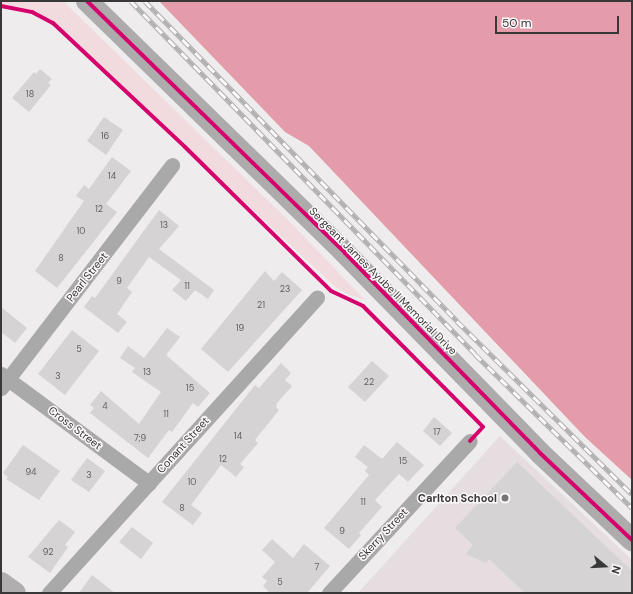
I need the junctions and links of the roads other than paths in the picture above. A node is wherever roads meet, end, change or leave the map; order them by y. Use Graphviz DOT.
graph roads {
  1 [pos="87,1"];
  2 [pos="172,165"];
  3 [pos="316,297"];
  4 [pos="3,380"];
  5 [pos="470,441"];
  6 [pos="149,483"];
  7 [pos="632,540"];
  8 [pos="1,583"];
  9 [pos="15,593"];
  10 [pos="49,593"];
  11 [pos="329,593"];
  1 -- 7 [label="main road, Sergeant James Ayube II Memorial Drive"];
  2 -- 4 [label="street, Pearl Street"];
  3 -- 6 [label="street, Conant Street"];
  4 -- 6 [label="street, Cross Street"];
  5 -- 11 [label="street, Skerry Street"];
  6 -- 10 [label="street, Conant Street"];
  8 -- 9 [label="highway"];
}
